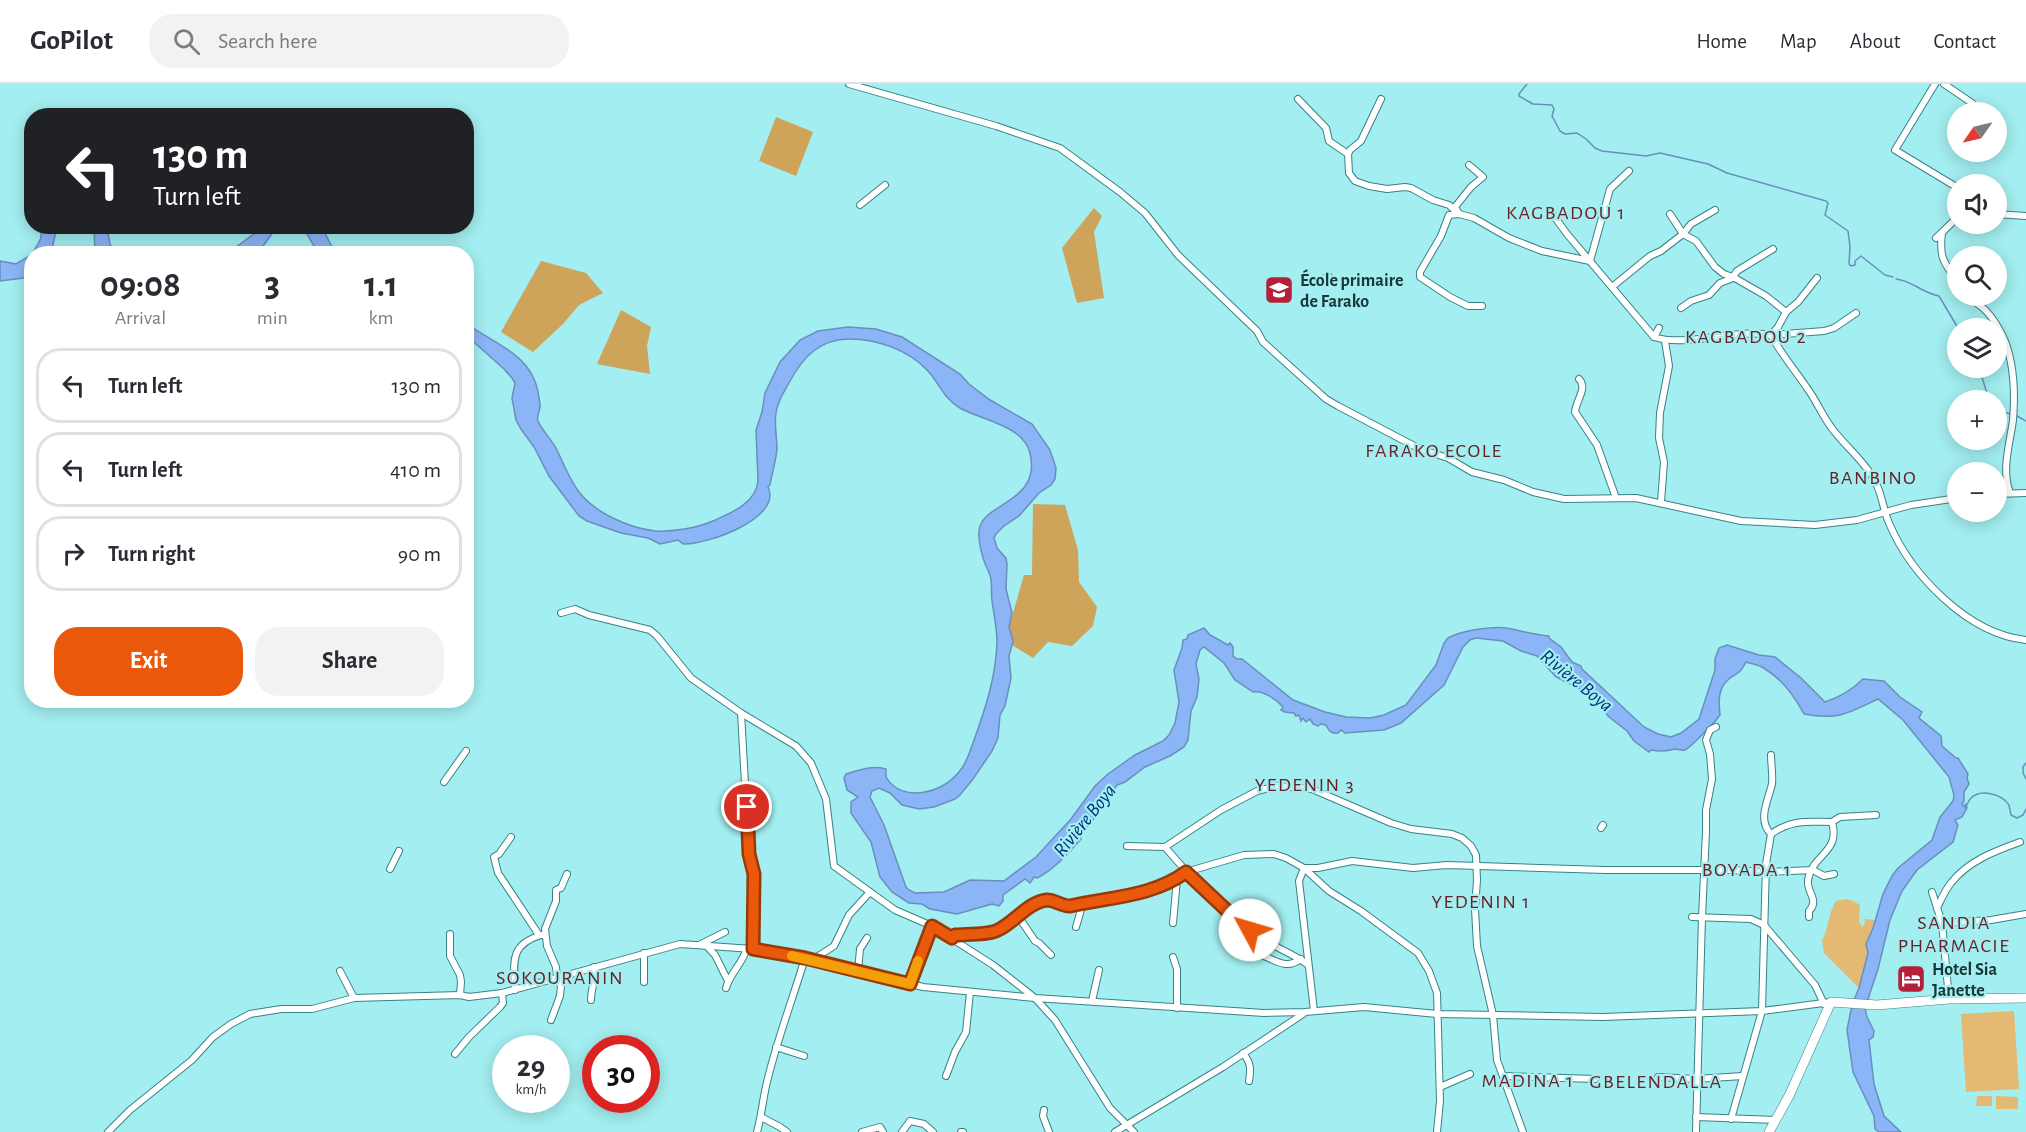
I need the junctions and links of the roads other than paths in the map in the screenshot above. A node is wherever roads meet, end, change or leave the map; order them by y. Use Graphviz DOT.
graph roads {
  1 [pos="849,84"];
  2 [pos="1935,84"];
  3 [pos="1944,84"];
  4 [pos="1298,99"];
  5 [pos="1381,99"];
  6 [pos="1971,102"];
  7 [pos="1348,154"];
  8 [pos="1469,165"];
  9 [pos="1629,171"];
  10 [pos="1947,181"];
  11 [pos="885,185"];
  12 [pos="860,206"];
  13 [pos="1715,210"];
  14 [pos="1551,212"];
  15 [pos="1459,214"];
  16 [pos="1670,214"];
  17 [pos="2007,215"];
  18 [pos="2026,216"];
  19 [pos="1947,227"];
  20 [pos="1942,232"];
  21 [pos="1683,234"];
  22 [pos="1936,237"];
  23 [pos="1773,249"];
  24 [pos="1588,258"];
  25 [pos="1947,264"];
  26 [pos="1733,277"];
  27 [pos="1817,278"];
  28 [pos="1612,287"];
  29 [pos="1482,306"];
  30 [pos="1980,306"];
  31 [pos="1681,308"];
  32 [pos="1786,312"];
  33 [pos="1856,313"];
  34 [pos="1659,328"];
  35 [pos="1770,335"];
  36 [pos="1654,337"];
  37 [pos="1665,340"];
  38 [pos="1579,379"];
  39 [pos="2007,493"];
  40 [pos="2010,493"];
  41 [pos="2026,493"];
  42 [pos="1616,498"];
  43 [pos="1947,499"];
  44 [pos="1661,502"];
  45 [pos="1885,511"];
  46 [pos="1937,580"];
  47 [pos="1930,586"];
  48 [pos="561,613"];
  49 [pos="2026,640"];
  50 [pos="741,713"];
  51 [pos="1716,727"];
  52 [pos="466,751"];
  53 [pos="1771,755"];
  54 [pos="444,782"];
  55 [pos="1876,815"];
  56 [pos="1832,822"];
  57 [pos="1771,834"];
  58 [pos="511,837"];
  59 [pos="2020,842"];
  60 [pos="1127,846"];
  61 [pos="1165,847"];
  62 [pos="399,851"];
  63 [pos="1478,866"];
  64 [pos="1305,868"];
  65 [pos="390,869"];
  66 [pos="1704,870"];
  67 [pos="1813,870"];
  68 [pos="1186,872"];
  69 [pos="1766,872"];
  70 [pos="567,874"];
  71 [pos="1834,874"];
  72 [pos="1176,879"];
  73 [pos="870,892"];
  74 [pos="1932,892"];
  75 [pos="1083,903"];
  76 [pos="1937,908"];
  77 [pos="2026,914"];
  78 [pos="1018,916"];
  79 [pos="1692,917"];
  80 [pos="1702,917"];
  81 [pos="1809,917"];
  82 [pos="1173,923"];
  83 [pos="1942,923"];
  84 [pos="1764,925"];
  85 [pos="932,926"];
  86 [pos="1076,927"];
  87 [pos="725,932"];
  88 [pos="450,934"];
  89 [pos="543,935"];
  90 [pos="867,938"];
  91 [pos="952,938"];
  92 [pos="703,944"];
  93 [pos="750,948"];
  94 [pos="644,953"];
  95 [pos="1051,955"];
  96 [pos="1264,956"];
  97 [pos="1173,957"];
  98 [pos="809,959"];
  99 [pos="1301,959"];
  100 [pos="1307,964"];
  101 [pos="594,967"];
  102 [pos="1099,970"];
  103 [pos="340,971"];
  104 [pos="858,971"];
  105 [pos="557,978"];
  106 [pos="644,982"];
  107 [pos="910,984"];
  108 [pos="514,990"];
  109 [pos="970,992"];
  110 [pos="502,993"];
  111 [pos="460,995"];
  112 [pos="354,998"];
  113 [pos="1035,998"];
  114 [pos="2026,998"];
  115 [pos="1949,999"];
  116 [pos="591,1000"];
  117 [pos="1092,1001"];
  118 [pos="1828,1003"];
  119 [pos="1178,1008"];
  120 [pos="1314,1011"];
  121 [pos="1762,1011"];
  122 [pos="1305,1012"];
  123 [pos="1699,1012"];
  124 [pos="1291,1013"];
  125 [pos="1440,1014"];
  126 [pos="1493,1015"];
  127 [pos="551,1020"];
  128 [pos="1283,1026"];
  129 [pos="776,1047"];
  130 [pos="1243,1053"];
  131 [pos="454,1054"];
  132 [pos="804,1056"];
  133 [pos="1470,1074"];
  134 [pos="946,1076"];
  135 [pos="1504,1076"];
  136 [pos="1743,1076"];
  137 [pos="1658,1077"];
  138 [pos="1595,1079"];
  139 [pos="1696,1079"];
  140 [pos="1249,1081"];
  141 [pos="1440,1087"];
  142 [pos="1044,1110"];
  143 [pos="761,1117"];
  144 [pos="1696,1117"];
  145 [pos="1731,1119"];
  146 [pos="1776,1120"];
  147 [pos="1126,1126"];
  148 [pos="874,1131"];
  149 [pos="1524,1131"];
  150 [pos="108,1132"];
  151 [pos="757,1132"];
  152 [pos="787,1132"];
  153 [pos="862,1132"];
  154 [pos="883,1132"];
  155 [pos="902,1132"];
  156 [pos="933,1132"];
  157 [pos="1049,1132"];
  158 [pos="1116,1132"];
  159 [pos="1134,1132"];
  160 [pos="1437,1132"];
  161 [pos="1696,1132"];
  162 [pos="1769,1132"];
  1 -- 42 [label="street"];
  2 -- 10 [label="street"];
  3 -- 6 [label="street"];
  4 -- 7 [label="street"];
  5 -- 7 [label="street"];
  7 -- 15 [label="street"];
  8 -- 15 [label="street"];
  9 -- 24 [label="street"];
  11 -- 12 [label="street"];
  13 -- 21 [label="street"];
  14 -- 24 [label="street"];
  15 -- 24 [label="street"];
  15 -- 29 [label="street"];
  16 -- 21 [label="street"];
  17 -- 18 [label="street"];
  19 -- 20 [label="street"];
  20 -- 22 [label="street"];
  20 -- 25 [label="street"];
  21 -- 26 [label="street"];
  21 -- 28 [label="street"];
  23 -- 26 [label="street"];
  24 -- 28 [label="street"];
  26 -- 31 [label="street"];
  26 -- 32 [label="street"];
  27 -- 32 [label="street"];
  28 -- 36 [label="street"];
  30 -- 40 [label="street"];
  32 -- 35 [label="street"];
  33 -- 35 [label="street"];
  34 -- 36 [label="street"];
  35 -- 37 [label="street"];
  35 -- 45 [label="street"];
  36 -- 37 [label="street"];
  37 -- 44 [label="street"];
  38 -- 42 [label="street"];
  39 -- 40 [label="street"];
  40 -- 41 [label="street"];
  42 -- 44 [label="street"];
  43 -- 45 [label="street"];
  44 -- 45 [label="street"];
  45 -- 47 [label="street"];
  46 -- 47 [label="street"];
  47 -- 49 [label="street"];
  48 -- 50 [label="street"];
  50 -- 73 [label="street"];
  50 -- 93 [label="street"];
  51 -- 66 [label="street"];
  52 -- 54 [label="street"];
  53 -- 57 [label="street"];
  55 -- 56 [label="street"];
  56 -- 57 [label="street"];
  56 -- 67 [label="street"];
  57 -- 69 [label="street"];
  58 -- 89 [label="street"];
  59 -- 76 [label="street"];
  60 -- 61 [label="street"];
  61 -- 63 [label="street"];
  61 -- 68 [label="street"];
  62 -- 65 [label="street"];
  63 -- 64 [label="street"];
  63 -- 66 [label="street"];
  63 -- 126 [label="street"];
  64 -- 68 [label="street"];
  64 -- 100 [label="street"];
  64 -- 125 [label="street"];
  66 -- 69 [label="street"];
  66 -- 80 [label="street"];
  67 -- 69 [label="street"];
  67 -- 71 [label="street"];
  67 -- 81 [label="street"];
  68 -- 72 [label="street"];
  68 -- 99 [label="street"];
  69 -- 84 [label="street"];
  70 -- 89 [label="street"];
  72 -- 75 [label="street"];
  72 -- 82 [label="street"];
  73 -- 85 [label="street"];
  73 -- 98 [label="street"];
  74 -- 76 [label="street"];
  75 -- 78 [label="street"];
  75 -- 86 [label="street"];
  76 -- 83 [label="street"];
  77 -- 83 [label="street"];
  78 -- 91 [label="street"];
  78 -- 95 [label="street"];
  79 -- 80 [label="street"];
  80 -- 84 [label="street"];
  80 -- 123 [label="street"];
  83 -- 115 [label="street"];
  84 -- 118 [label="street"];
  84 -- 121 [label="street"];
  85 -- 91 [label="street"];
  85 -- 107 [label="street"];
  87 -- 92 [label="street"];
  88 -- 111 [label="street"];
  89 -- 105 [label="street"];
  89 -- 108 [label="street"];
  90 -- 104 [label="street"];
  91 -- 113 [label="street"];
  92 -- 93 [label="street"];
  92 -- 93 [label="street"];
  92 -- 94 [label="street"];
  93 -- 98 [label="street"];
  94 -- 101 [label="street"];
  94 -- 106 [label="street"];
  96 -- 99 [label="street"];
  97 -- 119 [label="street"];
  98 -- 104 [label="street"];
  98 -- 129 [label="street"];
  99 -- 100 [label="street"];
  100 -- 120 [label="street"];
  101 -- 105 [label="street"];
  101 -- 116 [label="street"];
  102 -- 117 [label="street"];
  103 -- 112 [label="street"];
  104 -- 107 [label="street"];
  105 -- 108 [label="street"];
  105 -- 127 [label="street"];
  107 -- 109 [label="street"];
  108 -- 110 [label="street"];
  109 -- 113 [label="street"];
  109 -- 134 [label="street"];
  110 -- 111 [label="street"];
  110 -- 131 [label="street"];
  111 -- 112 [label="street"];
  112 -- 150 [label="street"];
  113 -- 117 [label="street"];
  113 -- 147 [label="street"];
  114 -- 115 [label="highway"];
  115 -- 118 [label="highway"];
  117 -- 119 [label="street"];
  118 -- 121 [label="street"];
  118 -- 146 [label="highway"];
  119 -- 124 [label="street"];
  120 -- 122 [label="street"];
  120 -- 125 [label="street"];
  121 -- 123 [label="street"];
  121 -- 136 [label="street"];
  122 -- 124 [label="street"];
  122 -- 128 [label="street"];
  123 -- 126 [label="street"];
  123 -- 139 [label="street"];
  124 -- 128 [label="street"];
  125 -- 126 [label="street"];
  125 -- 141 [label="street"];
  126 -- 135 [label="street"];
  128 -- 130 [label="street"];
  129 -- 132 [label="street"];
  129 -- 143 [label="street"];
  130 -- 140 [label="street"];
  130 -- 147 [label="street"];
  133 -- 141 [label="street"];
  135 -- 138 [label="street"];
  135 -- 149 [label="street"];
  136 -- 139 [label="street"];
  136 -- 145 [label="street"];
  137 -- 139 [label="street"];
  139 -- 144 [label="street"];
  141 -- 160 [label="street"];
  142 -- 157 [label="street"];
  143 -- 151 [label="street"];
  143 -- 152 [label="street"];
  144 -- 145 [label="street"];
  144 -- 161 [label="street"];
  145 -- 146 [label="street"];
  146 -- 162 [label="highway"];
  147 -- 158 [label="street"];
  147 -- 159 [label="street"];
  148 -- 153 [label="street"];
  148 -- 154 [label="street"];
  155 -- 156 [label="street"];
}
